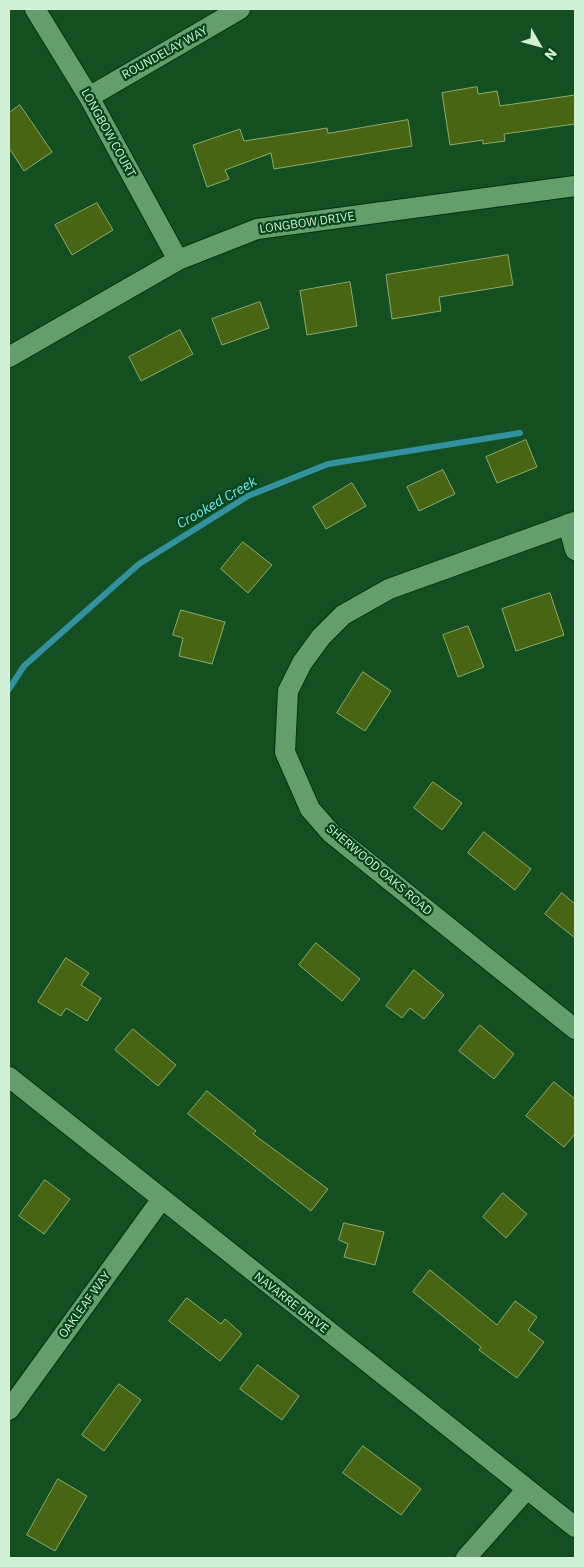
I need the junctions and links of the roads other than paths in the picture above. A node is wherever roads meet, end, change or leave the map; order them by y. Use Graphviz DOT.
graph roads {
  1 [pos="35,9"];
  2 [pos="240,9"];
  3 [pos="89,97"];
  4 [pos="575,186"];
  5 [pos="178,260"];
  6 [pos="9,357"];
  7 [pos="572,523"];
  8 [pos="575,550"];
  9 [pos="575,1030"];
  10 [pos="9,1077"];
  11 [pos="161,1200"];
  12 [pos="9,1410"];
  13 [pos="527,1489"];
  14 [pos="575,1527"];
  15 [pos="466,1558"];
  1 -- 3 [label="street, LONGBOW COURT"];
  2 -- 3 [label="street, ROUNDELAY WAY"];
  3 -- 5 [label="street, LONGBOW COURT"];
  4 -- 5 [label="street, LONGBOW DRIVE"];
  5 -- 6 [label="street, LONGBOW DRIVE"];
  7 -- 8 [label="street"];
  7 -- 9 [label="street, SHERWOOD OAKS ROAD"];
  10 -- 11 [label="street, NAVARRE DRIVE"];
  11 -- 12 [label="street, OAKLEAF WAY"];
  11 -- 13 [label="street, NAVARRE DRIVE"];
  13 -- 14 [label="street, NAVARRE DRIVE"];
  13 -- 15 [label="street"];
}
